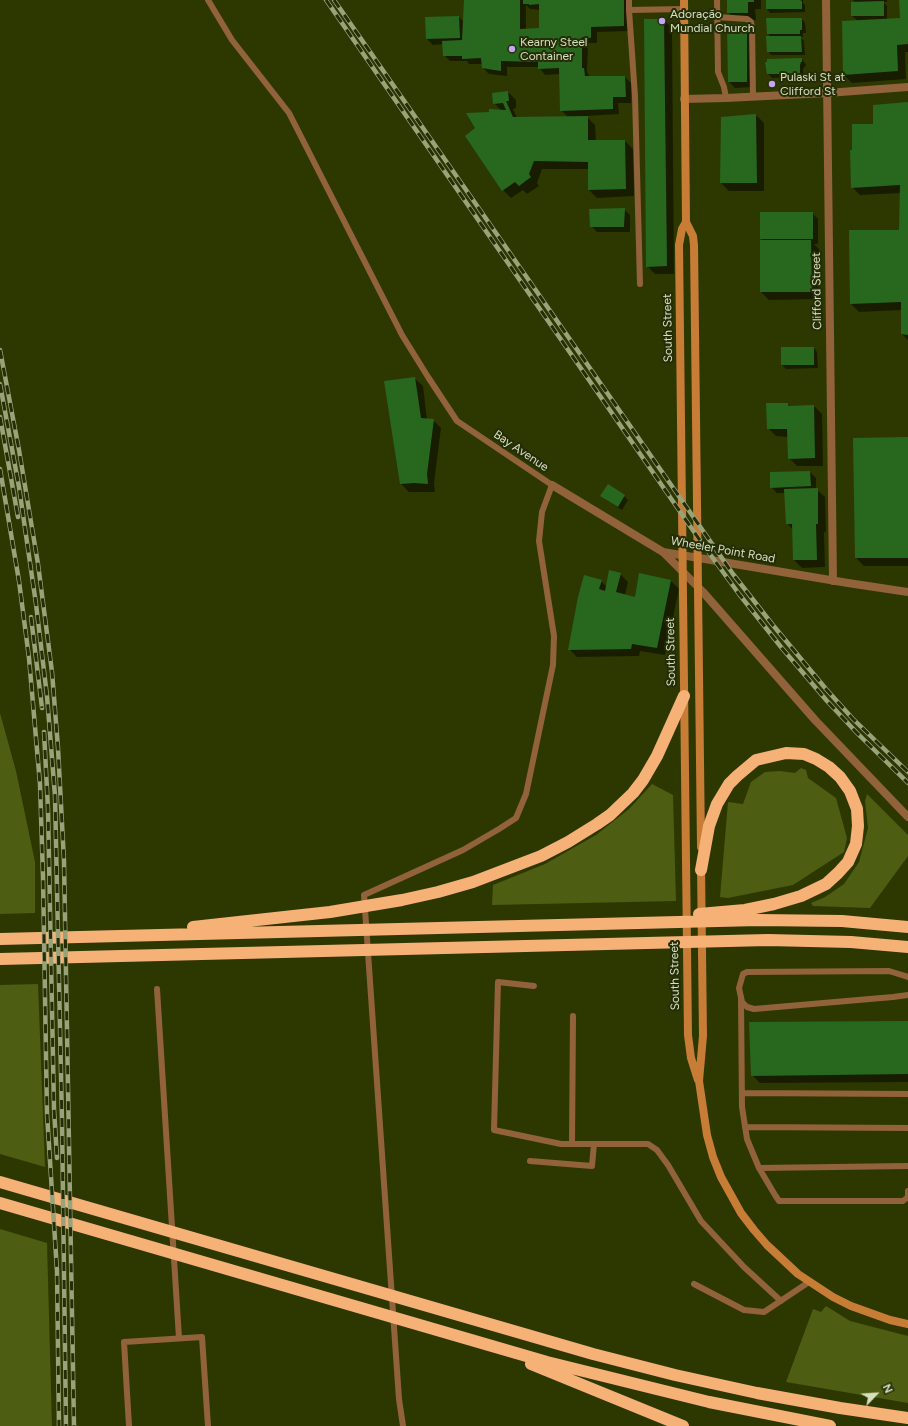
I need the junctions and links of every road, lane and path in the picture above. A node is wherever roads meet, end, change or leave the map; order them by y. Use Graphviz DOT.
graph roads {
  1 [pos="208,0"];
  2 [pos="629,0"];
  3 [pos="684,0"];
  4 [pos="717,0"];
  5 [pos="826,0"];
  6 [pos="684,9"];
  7 [pos="629,10"];
  8 [pos="717,17"];
  9 [pos="908,87"];
  10 [pos="827,93"];
  11 [pos="753,97"];
  12 [pos="726,98"];
  13 [pos="684,99"];
  14 [pos="686,222"];
  15 [pos="640,284"];
  16 [pos="552,485"];
  17 [pos="663,552"];
  18 [pos="833,581"];
  19 [pos="908,592"];
  20 [pos="684,696"];
  21 [pos="908,817"];
  22 [pos="701,870"];
  23 [pos="612,924"];
  24 [pos="908,927"];
  25 [pos="111,936"];
  26 [pos="0,939"];
  27 [pos="908,947"];
  28 [pos="0,960"];
  29 [pos="908,977"];
  30 [pos="534,986"];
  31 [pos="157,989"];
  32 [pos="908,995"];
  33 [pos="741,997"];
  34 [pos="573,1016"];
  35 [pos="699,1081"];
  36 [pos="742,1093"];
  37 [pos="908,1094"];
  38 [pos="745,1127"];
  39 [pos="908,1128"];
  40 [pos="572,1144"];
  41 [pos="594,1144"];
  42 [pos="530,1161"];
  43 [pos="908,1166"];
  44 [pos="759,1168"];
  45 [pos="0,1182"];
  46 [pos="908,1191"];
  47 [pos="0,1203"];
  48 [pos="809,1282"];
  49 [pos="694,1284"];
  50 [pos="782,1301"];
  51 [pos="908,1324"];
  52 [pos="179,1338"];
  53 [pos="471,1340"];
  54 [pos="908,1418"];
  55 [pos="129,1426"];
  56 [pos="208,1426"];
  57 [pos="403,1426"];
  58 [pos="683,1426"];
  59 [pos="830,1426"];
  1 -- 16 [label="lane, Bay Avenue"];
  2 -- 7 [label="lane"];
  3 -- 6 [label="main road, South Street"];
  4 -- 8 [label="lane"];
  5 -- 10 [label="street, Clifford Street"];
  6 -- 7 [label="lane"];
  6 -- 13 [label="main road, South Street"];
  7 -- 15 [label="lane"];
  8 -- 11 [label="lane"];
  8 -- 12 [label="lane"];
  9 -- 10 [label="street"];
  10 -- 11 [label="street"];
  10 -- 18 [label="street, Clifford Street"];
  11 -- 12 [label="street"];
  12 -- 13 [label="street"];
  13 -- 14 [label="main road, South Street"];
  14 -- 20 [label="main road, South Street"];
  14 -- 22 [label="main road, South Street"];
  16 -- 17 [label="street, Wheeler Point Road"];
  16 -- 57 [label="lane, Bay Avenue"];
  17 -- 18 [label="street, Wheeler Point Road"];
  17 -- 21 [label="street"];
  18 -- 19 [label="street, Wheeler Point Road"];
  20 -- 25 [label="highway"];
  20 -- 35 [label="main road, South Street"];
  22 -- 23 [label="highway"];
  22 -- 35 [label="main road, South Street"];
  23 -- 24 [label="highway"];
  23 -- 25 [label="highway"];
  25 -- 26 [label="highway"];
  27 -- 28 [label="highway"];
  29 -- 33 [label="lane"];
  30 -- 40 [label="lane"];
  31 -- 52 [label="lane"];
  32 -- 33 [label="lane"];
  33 -- 36 [label="lane"];
  34 -- 40 [label="lane"];
  35 -- 48 [label="main road, South Street"];
  36 -- 37 [label="lane"];
  36 -- 38 [label="lane"];
  38 -- 39 [label="lane"];
  38 -- 44 [label="lane"];
  40 -- 41 [label="lane"];
  41 -- 42 [label="lane"];
  41 -- 50 [label="lane"];
  43 -- 44 [label="lane"];
  44 -- 46 [label="lane"];
  45 -- 54 [label="highway"];
  47 -- 53 [label="highway"];
  48 -- 50 [label="lane"];
  48 -- 51 [label="main road, South Street"];
  49 -- 50 [label="lane"];
  52 -- 55 [label="lane"];
  52 -- 56 [label="lane"];
  53 -- 58 [label="highway"];
  53 -- 59 [label="highway"];
}
